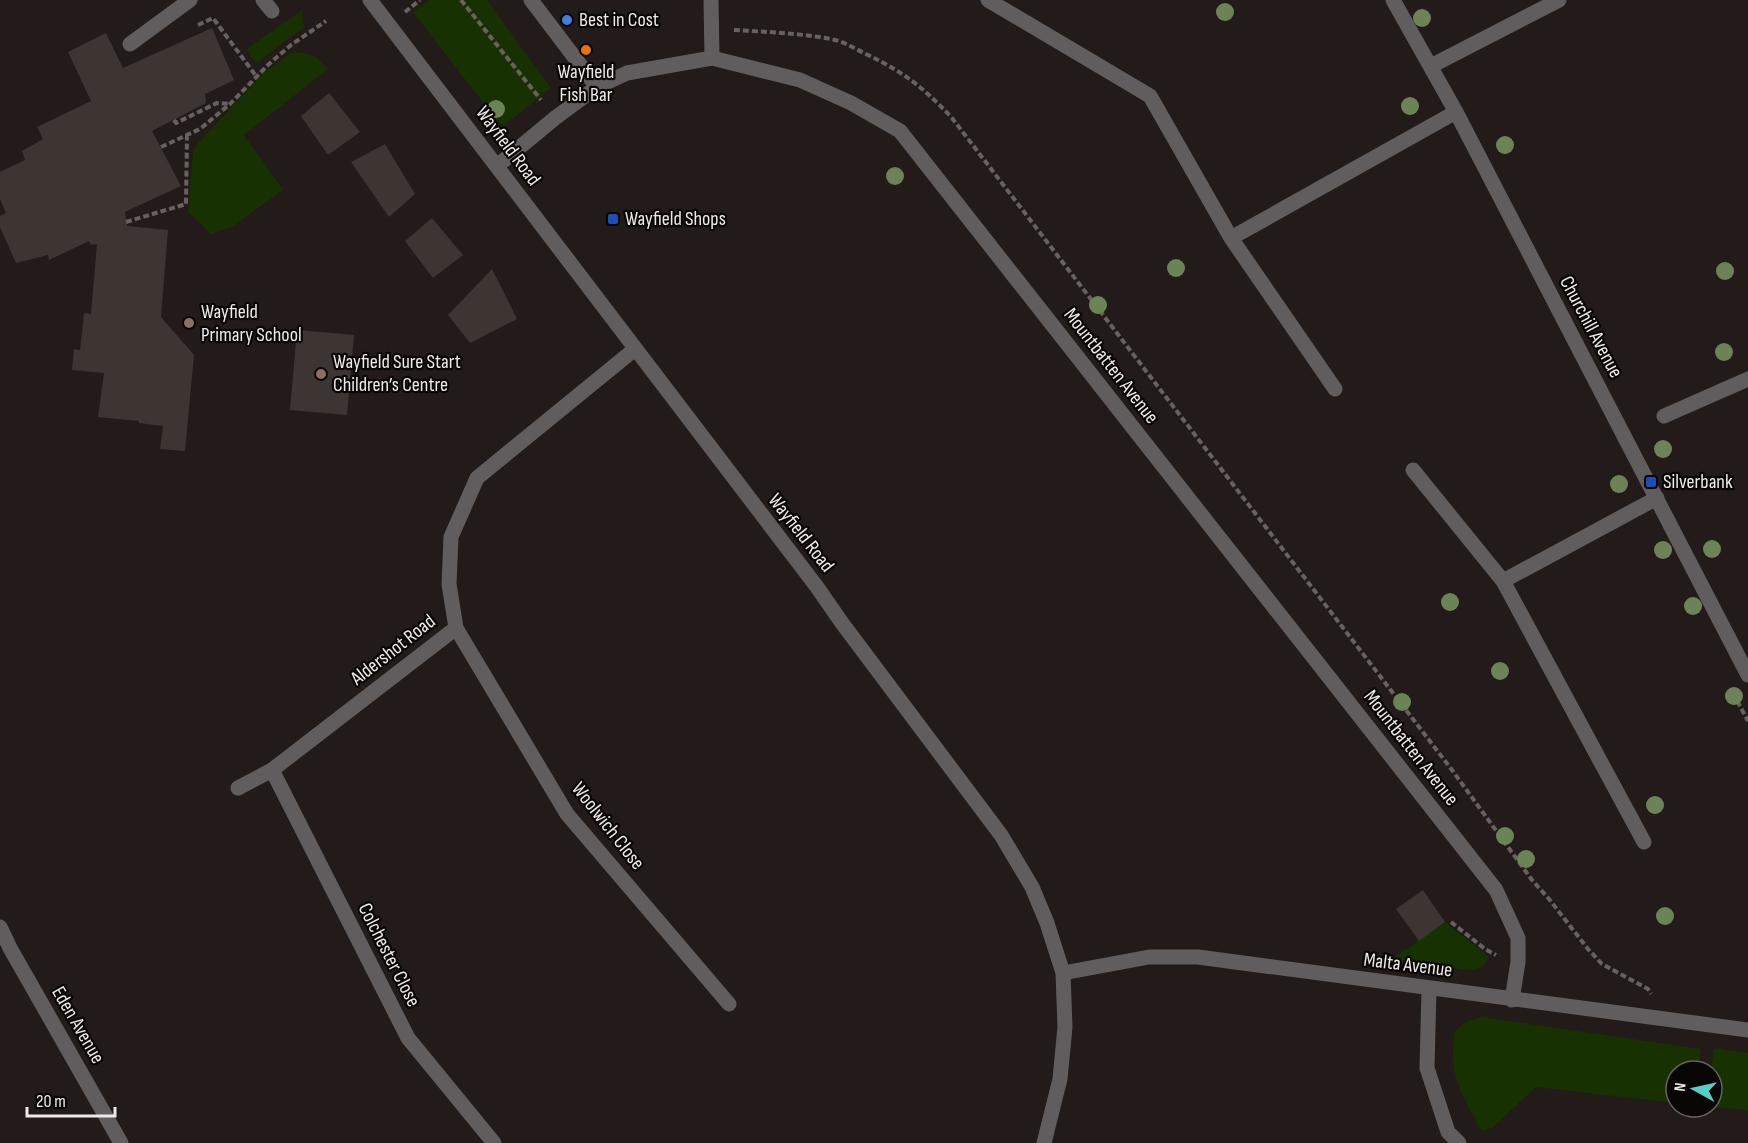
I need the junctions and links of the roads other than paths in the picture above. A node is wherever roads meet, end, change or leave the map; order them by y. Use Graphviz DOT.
graph roads {
  1 [pos="190,0"];
  2 [pos="370,0"];
  3 [pos="531,0"];
  4 [pos="711,0"];
  5 [pos="988,0"];
  6 [pos="1393,0"];
  7 [pos="1559,0"];
  8 [pos="130,44"];
  9 [pos="712,58"];
  10 [pos="1431,66"];
  11 [pos="597,87"];
  12 [pos="1456,112"];
  13 [pos="497,166"];
  14 [pos="1231,238"];
  15 [pos="634,349"];
  16 [pos="1748,379"];
  17 [pos="1335,390"];
  18 [pos="1664,416"];
  19 [pos="1413,470"];
  20 [pos="1657,498"];
  21 [pos="1503,581"];
  22 [pos="456,628"];
  23 [pos="1743,656"];
  24 [pos="1748,675"];
  25 [pos="272,770"];
  26 [pos="238,788"];
  27 [pos="1644,842"];
  28 [pos="0,927"];
  29 [pos="1063,973"];
  30 [pos="1429,989"];
  31 [pos="1512,1000"];
  32 [pos="729,1004"];
  33 [pos="1748,1030"];
  34 [pos="121,1143"];
  35 [pos="494,1143"];
  36 [pos="1044,1143"];
  37 [pos="1459,1143"];
  1 -- 8 [label="street"];
  2 -- 13 [label="street, Wayfield Road"];
  3 -- 11 [label="street"];
  4 -- 9 [label="street"];
  5 -- 14 [label="street"];
  6 -- 10 [label="street, Churchill Avenue"];
  7 -- 10 [label="street"];
  9 -- 11 [label="street, Mountbatten Avenue"];
  9 -- 31 [label="street, Mountbatten Avenue"];
  10 -- 12 [label="street, Churchill Avenue"];
  11 -- 13 [label="street, Mountbatten Avenue"];
  12 -- 14 [label="street"];
  12 -- 20 [label="street, Churchill Avenue"];
  13 -- 15 [label="street, Wayfield Road"];
  14 -- 17 [label="street"];
  15 -- 22 [label="street, Aldershot Road"];
  15 -- 29 [label="street, Wayfield Road"];
  16 -- 18 [label="street"];
  19 -- 21 [label="street"];
  20 -- 21 [label="street"];
  20 -- 23 [label="street, Churchill Avenue"];
  21 -- 27 [label="street"];
  22 -- 25 [label="street, Aldershot Road"];
  22 -- 32 [label="street, Woolwich Close"];
  23 -- 24 [label="street, Churchill Avenue"];
  25 -- 26 [label="street, Aldershot Road"];
  25 -- 35 [label="street, Colchester Close"];
  28 -- 34 [label="street, Eden Avenue"];
  29 -- 30 [label="street, Malta Avenue"];
  29 -- 36 [label="street, Wayfield Road"];
  30 -- 31 [label="street, Malta Avenue"];
  30 -- 37 [label="street"];
  31 -- 33 [label="street, Malta Avenue"];
}
